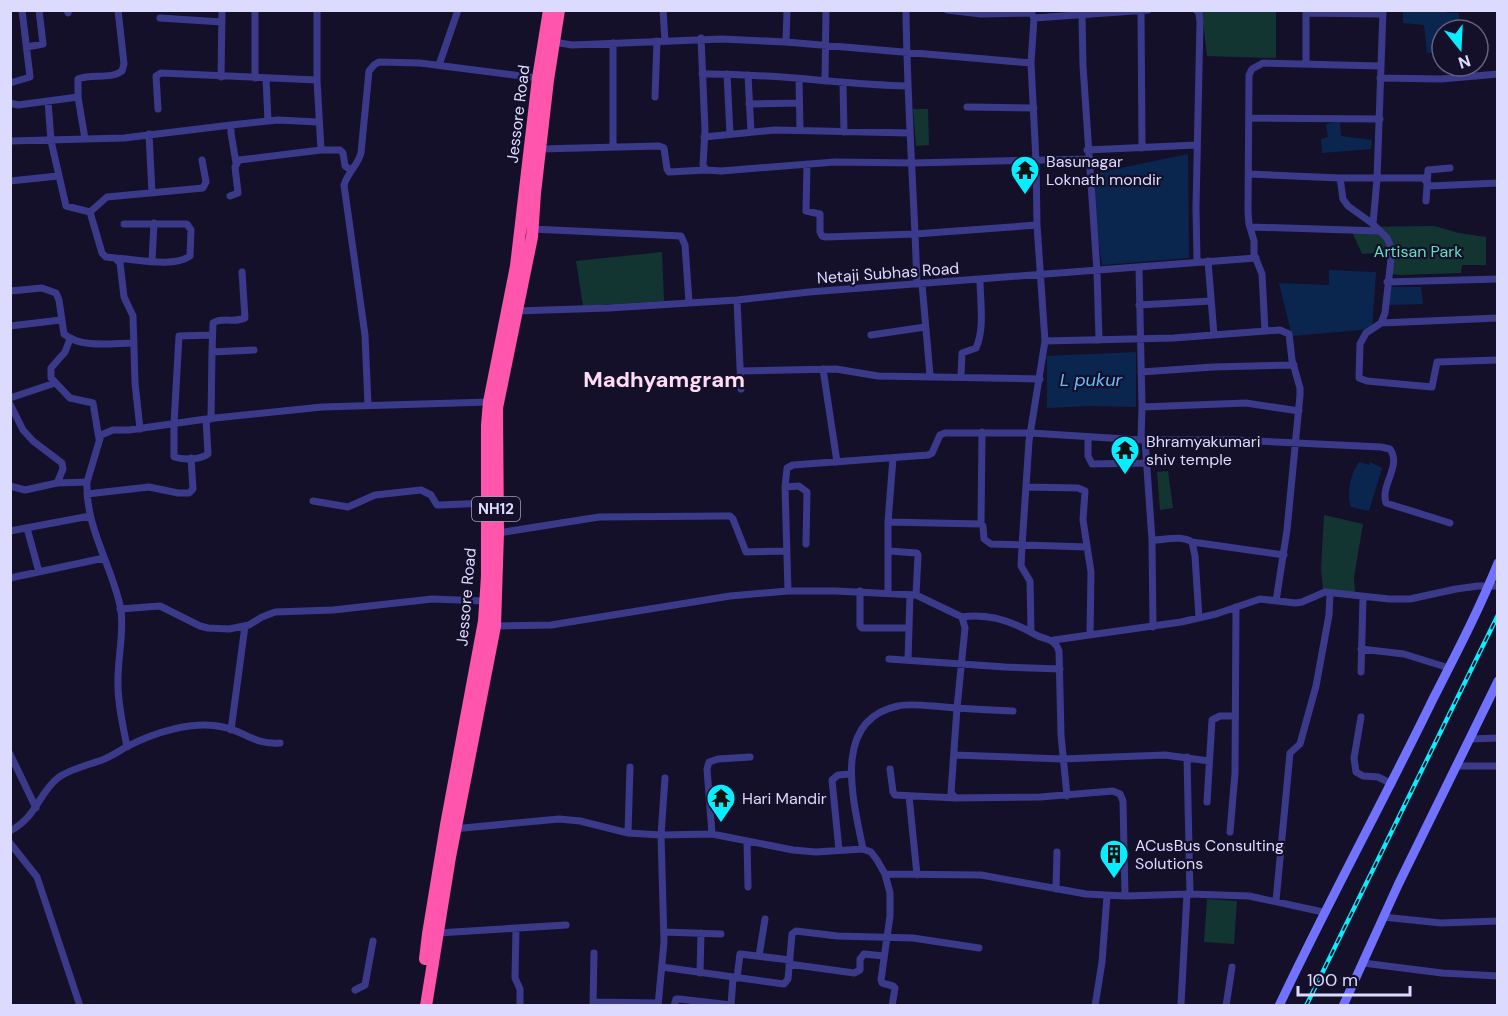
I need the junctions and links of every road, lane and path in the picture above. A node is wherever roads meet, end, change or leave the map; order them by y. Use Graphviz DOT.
graph roads {
  1 [pos="22,10"];
  2 [pos="39,10"];
  3 [pos="118,10"];
  4 [pos="222,10"];
  5 [pos="255,10"];
  6 [pos="318,10"];
  7 [pos="458,10"];
  8 [pos="549,10"];
  9 [pos="559,10"];
  10 [pos="663,10"];
  11 [pos="787,10"];
  12 [pos="826,10"];
  13 [pos="906,10"];
  14 [pos="946,10"];
  15 [pos="1148,10"];
  16 [pos="1196,10"];
  17 [pos="1141,11"];
  18 [pos="1306,12"];
  19 [pos="1383,12"];
  20 [pos="1032,14"];
  21 [pos="1082,14"];
  22 [pos="160,18"];
  23 [pos="222,22"];
  24 [pos="701,38"];
  25 [pos="661,41"];
  26 [pos="554,42"];
  27 [pos="786,42"];
  28 [pos="613,43"];
  29 [pos="826,45"];
  30 [pos="27,47"];
  31 [pos="906,54"];
  32 [pos="1031,63"];
  33 [pos="1306,64"];
  34 [pos="439,65"];
  35 [pos="1380,66"];
  36 [pos="702,74"];
  37 [pos="727,74"];
  38 [pos="1497,74"];
  39 [pos="748,75"];
  40 [pos="221,76"];
  41 [pos="255,78"];
  42 [pos="267,78"];
  43 [pos="538,78"];
  44 [pos="1380,78"];
  45 [pos="799,79"];
  46 [pos="317,80"];
  47 [pos="825,81"];
  48 [pos="10,83"];
  49 [pos="843,83"];
  50 [pos="907,86"];
  51 [pos="78,97"];
  52 [pos="655,97"];
  53 [pos="48,101"];
  54 [pos="800,102"];
  55 [pos="10,103"];
  56 [pos="749,104"];
  57 [pos="967,107"];
  58 [pos="1034,108"];
  59 [pos="158,109"];
  60 [pos="1250,118"];
  61 [pos="1380,119"];
  62 [pos="268,121"];
  63 [pos="318,122"];
  64 [pos="231,125"];
  65 [pos="800,130"];
  66 [pos="750,132"];
  67 [pos="844,132"];
  68 [pos="910,133"];
  69 [pos="148,134"];
  70 [pos="730,134"];
  71 [pos="704,137"];
  72 [pos="85,139"];
  73 [pos="10,141"];
  74 [pos="51,141"];
  75 [pos="1197,145"];
  76 [pos="613,147"];
  77 [pos="1142,148"];
  78 [pos="540,149"];
  79 [pos="321,150"];
  80 [pos="1087,150"];
  81 [pos="1089,159"];
  82 [pos="202,160"];
  83 [pos="1036,161"];
  84 [pos="236,163"];
  85 [pos="913,163"];
  86 [pos="807,164"];
  87 [pos="1450,168"];
  88 [pos="351,170"];
  89 [pos="706,170"];
  90 [pos="1249,174"];
  91 [pos="58,176"];
  92 [pos="1340,178"];
  93 [pos="1377,179"];
  94 [pos="10,181"];
  95 [pos="1427,183"];
  96 [pos="1497,183"];
  97 [pos="152,192"];
  98 [pos="230,196"];
  99 [pos="1426,201"];
  100 [pos="90,212"];
  101 [pos="154,223"];
  102 [pos="124,224"];
  103 [pos="1373,224"];
  104 [pos="1037,225"];
  105 [pos="1250,227"];
  106 [pos="532,229"];
  107 [pos="1380,231"];
  108 [pos="915,234"];
  109 [pos="115,258"];
  110 [pos="1256,258"];
  111 [pos="152,261"];
  112 [pos="1197,261"];
  113 [pos="1208,261"];
  114 [pos="1139,268"];
  115 [pos="1097,271"];
  116 [pos="242,272"];
  117 [pos="1041,275"];
  118 [pos="980,279"];
  119 [pos="1497,279"];
  120 [pos="1387,282"];
  121 [pos="919,284"];
  122 [pos="10,291"];
  123 [pos="737,300"];
  124 [pos="1211,301"];
  125 [pos="689,302"];
  126 [pos="1139,305"];
  127 [pos="516,311"];
  128 [pos="1497,318"];
  129 [pos="61,320"];
  130 [pos="1381,323"];
  131 [pos="10,326"];
  132 [pos="926,327"];
  133 [pos="1265,331"];
  134 [pos="212,335"];
  135 [pos="871,335"];
  136 [pos="1214,335"];
  137 [pos="70,339"];
  138 [pos="1099,340"];
  139 [pos="1139,340"];
  140 [pos="1045,341"];
  141 [pos="134,343"];
  142 [pos="254,350"];
  143 [pos="212,352"];
  144 [pos="1497,360"];
  145 [pos="1293,365"];
  146 [pos="823,369"];
  147 [pos="741,371"];
  148 [pos="1141,372"];
  149 [pos="930,375"];
  150 [pos="961,376"];
  151 [pos="1040,379"];
  152 [pos="55,383"];
  153 [pos="741,389"];
  154 [pos="10,398"];
  155 [pos="489,402"];
  156 [pos="10,404"];
  157 [pos="368,405"];
  158 [pos="1142,407"];
  159 [pos="1299,411"];
  160 [pos="209,419"];
  161 [pos="174,424"];
  162 [pos="140,429"];
  163 [pos="982,432"];
  164 [pos="1031,433"];
  165 [pos="1088,437"];
  166 [pos="99,439"];
  167 [pos="1143,440"];
  168 [pos="1295,443"];
  169 [pos="191,458"];
  170 [pos="893,458"];
  171 [pos="837,462"];
  172 [pos="1146,464"];
  173 [pos="57,483"];
  174 [pos="87,483"];
  175 [pos="10,486"];
  176 [pos="785,487"];
  177 [pos="1026,487"];
  178 [pos="87,494"];
  179 [pos="313,501"];
  180 [pos="488,503"];
  181 [pos="90,516"];
  182 [pos="888,522"];
  183 [pos="981,524"];
  184 [pos="1450,524"];
  185 [pos="27,528"];
  186 [pos="10,531"];
  187 [pos="498,533"];
  188 [pos="1152,540"];
  189 [pos="1192,542"];
  190 [pos="806,544"];
  191 [pos="1022,546"];
  192 [pos="1087,547"];
  193 [pos="787,551"];
  194 [pos="889,551"];
  195 [pos="1284,555"];
  196 [pos="104,558"];
  197 [pos="1497,563"];
  198 [pos="39,572"];
  199 [pos="10,578"];
  200 [pos="1493,586"];
  201 [pos="788,591"];
  202 [pos="860,591"];
  203 [pos="888,593"];
  204 [pos="1330,593"];
  205 [pos="913,595"];
  206 [pos="1363,597"];
  207 [pos="485,601"];
  208 [pos="1276,601"];
  209 [pos="1236,607"];
  210 [pos="120,609"];
  211 [pos="962,617"];
  212 [pos="1199,618"];
  213 [pos="245,626"];
  214 [pos="495,626"];
  215 [pos="1153,627"];
  216 [pos="908,628"];
  217 [pos="1030,631"];
  218 [pos="1090,635"];
  219 [pos="1054,640"];
  220 [pos="1362,649"];
  221 [pos="890,659"];
  222 [pos="908,660"];
  223 [pos="963,663"];
  224 [pos="1449,668"];
  225 [pos="1060,669"];
  226 [pos="1361,672"];
  227 [pos="1497,683"];
  228 [pos="957,708"];
  229 [pos="1013,711"];
  230 [pos="1235,716"];
  231 [pos="1361,717"];
  232 [pos="231,730"];
  233 [pos="1497,738"];
  234 [pos="1469,739"];
  235 [pos="280,743"];
  236 [pos="127,747"];
  237 [pos="10,754"];
  238 [pos="954,755"];
  239 [pos="750,757"];
  240 [pos="1187,758"];
  241 [pos="1062,759"];
  242 [pos="1209,762"];
  243 [pos="1456,766"];
  244 [pos="1497,766"];
  245 [pos="630,767"];
  246 [pos="890,769"];
  247 [pos="851,774"];
  248 [pos="665,778"];
  249 [pos="1392,784"];
  250 [pos="909,796"];
  251 [pos="1067,796"];
  252 [pos="956,798"];
  253 [pos="1207,802"];
  254 [pos="36,807"];
  255 [pos="450,829"];
  256 [pos="10,831"];
  257 [pos="1230,832"];
  258 [pos="628,833"];
  259 [pos="712,834"];
  260 [pos="661,835"];
  261 [pos="747,841"];
  262 [pos="10,843"];
  263 [pos="863,849"];
  264 [pos="839,850"];
  265 [pos="1057,852"];
  266 [pos="885,874"];
  267 [pos="917,875"];
  268 [pos="748,887"];
  269 [pos="1056,889"];
  270 [pos="1189,894"];
  271 [pos="1107,896"];
  272 [pos="1125,896"];
  273 [pos="1276,901"];
  274 [pos="1323,912"];
  275 [pos="1383,917"];
  276 [pos="765,918"];
  277 [pos="1497,921"];
  278 [pos="566,925"];
  279 [pos="516,929"];
  280 [pos="664,932"];
  281 [pos="438,933"];
  282 [pos="701,933"];
  283 [pos="721,934"];
  284 [pos="886,937"];
  285 [pos="373,941"];
  286 [pos="979,948"];
  287 [pos="594,952"];
  288 [pos="759,956"];
  289 [pos="884,957"];
  290 [pos="789,962"];
  291 [pos="1363,963"];
  292 [pos="662,967"];
  293 [pos="1232,967"];
  294 [pos="700,973"];
  295 [pos="1497,976"];
  296 [pos="735,978"];
  297 [pos="355,990"];
  298 [pos="593,1004"];
  299 [pos="658,1004"];
  300 [pos="1181,1004"];
  301 [pos="80,1005"];
  302 [pos="418,1005"];
  303 [pos="426,1005"];
  304 [pos="520,1005"];
  305 [pos="674,1005"];
  306 [pos="731,1005"];
  307 [pos="892,1005"];
  308 [pos="1095,1005"];
  309 [pos="1226,1005"];
  310 [pos="1279,1005"];
  311 [pos="1343,1005"];
  1 -- 30 [label="street"];
  2 -- 30 [label="street"];
  3 -- 51 [label="street"];
  4 -- 23 [label="street"];
  5 -- 41 [label="street"];
  6 -- 46 [label="street"];
  7 -- 34 [label="street"];
  8 -- 43 [label="highway, Jessore Road / NH12"];
  9 -- 26 [label="highway, NH12"];
  10 -- 25 [label="street"];
  11 -- 27 [label="street"];
  12 -- 29 [label="street"];
  13 -- 31 [label="street"];
  14 -- 20 [label="street"];
  15 -- 17 [label="street"];
  16 -- 75 [label="street"];
  17 -- 21 [label="street"];
  17 -- 77 [label="street"];
  18 -- 19 [label="street"];
  18 -- 33 [label="street"];
  19 -- 35 [label="street"];
  20 -- 21 [label="street"];
  20 -- 32 [label="street"];
  21 -- 80 [label="street"];
  22 -- 23 [label="street"];
  23 -- 40 [label="street"];
  24 -- 25 [label="street"];
  24 -- 27 [label="street"];
  24 -- 36 [label="street"];
  25 -- 28 [label="street"];
  25 -- 52 [label="street"];
  26 -- 28 [label="street"];
  26 -- 78 [label="highway, NH12"];
  27 -- 29 [label="street"];
  28 -- 76 [label="street"];
  29 -- 31 [label="street"];
  29 -- 47 [label="street"];
  30 -- 48 [label="street"];
  31 -- 32 [label="street"];
  31 -- 50 [label="street"];
  32 -- 58 [label="street"];
  33 -- 35 [label="street"];
  33 -- 60 [label="street"];
  34 -- 43 [label="street"];
  34 -- 88 [label="street"];
  35 -- 44 [label="street"];
  36 -- 37 [label="street"];
  36 -- 71 [label="street"];
  37 -- 39 [label="street"];
  37 -- 70 [label="street"];
  38 -- 44 [label="street"];
  39 -- 45 [label="street"];
  39 -- 56 [label="street"];
  40 -- 41 [label="street"];
  40 -- 59 [label="street"];
  41 -- 42 [label="street"];
  42 -- 46 [label="street"];
  42 -- 62 [label="street"];
  43 -- 155 [label="highway, Jessore Road / NH12"];
  44 -- 61 [label="street"];
  45 -- 47 [label="street"];
  45 -- 54 [label="street"];
  46 -- 63 [label="street"];
  47 -- 49 [label="street"];
  49 -- 50 [label="street"];
  49 -- 67 [label="street"];
  50 -- 68 [label="street"];
  51 -- 53 [label="street"];
  51 -- 72 [label="street"];
  53 -- 55 [label="street"];
  53 -- 74 [label="street"];
  54 -- 56 [label="street"];
  54 -- 65 [label="street"];
  56 -- 66 [label="street"];
  57 -- 58 [label="street"];
  58 -- 83 [label="street"];
  60 -- 61 [label="street"];
  60 -- 90 [label="street"];
  61 -- 93 [label="street"];
  62 -- 63 [label="street"];
  62 -- 64 [label="street"];
  63 -- 79 [label="street"];
  64 -- 69 [label="street"];
  64 -- 84 [label="street"];
  65 -- 66 [label="street"];
  65 -- 67 [label="street"];
  66 -- 70 [label="street"];
  67 -- 68 [label="street"];
  68 -- 85 [label="street"];
  69 -- 72 [label="street"];
  69 -- 97 [label="street"];
  70 -- 71 [label="street"];
  71 -- 89 [label="street"];
  72 -- 74 [label="street"];
  73 -- 74 [label="street"];
  74 -- 91 [label="street"];
  75 -- 77 [label="street"];
  75 -- 112 [label="street"];
  76 -- 78 [label="street"];
  76 -- 89 [label="street"];
  77 -- 80 [label="street"];
  78 -- 106 [label="highway, NH12"];
  79 -- 84 [label="street"];
  79 -- 88 [label="street"];
  80 -- 81 [label="street"];
  81 -- 83 [label="street"];
  81 -- 115 [label="street"];
  82 -- 97 [label="street"];
  83 -- 85 [label="street"];
  83 -- 104 [label="street"];
  84 -- 98 [label="street"];
  85 -- 86 [label="street"];
  85 -- 108 [label="street"];
  86 -- 89 [label="street"];
  86 -- 108 [label="street"];
  87 -- 95 [label="street"];
  88 -- 157 [label="street"];
  90 -- 92 [label="street"];
  90 -- 105 [label="street"];
  91 -- 94 [label="street"];
  91 -- 100 [label="street"];
  92 -- 93 [label="street"];
  92 -- 103 [label="street"];
  93 -- 95 [label="street"];
  93 -- 103 [label="street"];
  95 -- 96 [label="street"];
  95 -- 99 [label="street"];
  97 -- 100 [label="street"];
  100 -- 109 [label="street"];
  101 -- 102 [label="street"];
  101 -- 111 [label="street"];
  101 -- 111 [label="street"];
  103 -- 107 [label="street"];
  104 -- 108 [label="street"];
  104 -- 117 [label="street"];
  105 -- 107 [label="street"];
  105 -- 110 [label="street"];
  106 -- 125 [label="street"];
  106 -- 127 [label="highway, NH12"];
  107 -- 120 [label="street"];
  108 -- 121 [label="street"];
  109 -- 111 [label="street"];
  109 -- 141 [label="street"];
  110 -- 113 [label="street, Netaji Subhas Road"];
  110 -- 133 [label="street"];
  112 -- 113 [label="street, Netaji Subhas Road"];
  112 -- 114 [label="street, Netaji Subhas Road"];
  113 -- 124 [label="street"];
  114 -- 115 [label="street, Netaji Subhas Road"];
  114 -- 126 [label="street"];
  115 -- 117 [label="street, Netaji Subhas Road"];
  115 -- 138 [label="street"];
  116 -- 134 [label="street"];
  117 -- 118 [label="street, Netaji Subhas Road"];
  117 -- 140 [label="street"];
  118 -- 121 [label="street, Netaji Subhas Road"];
  118 -- 150 [label="street"];
  119 -- 120 [label="street"];
  120 -- 130 [label="street"];
  121 -- 123 [label="street, Netaji Subhas Road"];
  121 -- 132 [label="street"];
  122 -- 129 [label="street"];
  123 -- 125 [label="street, Netaji Subhas Road"];
  123 -- 147 [label="street"];
  124 -- 126 [label="street"];
  124 -- 136 [label="street"];
  125 -- 127 [label="street, Netaji Subhas Road"];
  126 -- 139 [label="street"];
  127 -- 187 [label="highway, NH12"];
  128 -- 130 [label="street"];
  129 -- 131 [label="street"];
  129 -- 137 [label="street"];
  130 -- 144 [label="street"];
  132 -- 135 [label="street"];
  132 -- 149 [label="street"];
  133 -- 136 [label="street"];
  133 -- 145 [label="street"];
  134 -- 143 [label="street"];
  134 -- 161 [label="street"];
  136 -- 139 [label="street"];
  137 -- 141 [label="street"];
  137 -- 152 [label="street"];
  138 -- 139 [label="street"];
  138 -- 140 [label="street"];
  139 -- 148 [label="street"];
  140 -- 151 [label="street"];
  141 -- 162 [label="street"];
  142 -- 143 [label="street"];
  143 -- 160 [label="street"];
  145 -- 148 [label="street"];
  145 -- 159 [label="street"];
  146 -- 147 [label="street"];
  146 -- 149 [label="street"];
  146 -- 171 [label="street"];
  147 -- 153 [label="street"];
  148 -- 158 [label="street"];
  149 -- 150 [label="street"];
  150 -- 151 [label="street"];
  151 -- 164 [label="street"];
  152 -- 154 [label="street"];
  152 -- 166 [label="street"];
  155 -- 157 [label="street"];
  155 -- 180 [label="highway, Jessore Road / NH12"];
  156 -- 173 [label="street"];
  157 -- 160 [label="street"];
  158 -- 159 [label="street"];
  158 -- 167 [label="street"];
  159 -- 168 [label="street"];
  160 -- 161 [label="street"];
  160 -- 169 [label="street"];
  161 -- 162 [label="street"];
  161 -- 169 [label="street"];
  162 -- 166 [label="street"];
  163 -- 164 [label="street"];
  163 -- 170 [label="street"];
  163 -- 183 [label="street"];
  164 -- 165 [label="street"];
  164 -- 177 [label="street"];
  165 -- 167 [label="street"];
  165 -- 172 [label="street"];
  166 -- 174 [label="street"];
  167 -- 168 [label="street"];
  167 -- 172 [label="street"];
  168 -- 184 [label="street"];
  168 -- 195 [label="street"];
  169 -- 178 [label="street"];
  170 -- 171 [label="street"];
  170 -- 182 [label="street"];
  171 -- 176 [label="street"];
  172 -- 188 [label="street"];
  173 -- 174 [label="street"];
  173 -- 175 [label="street"];
  174 -- 178 [label="street"];
  176 -- 190 [label="street"];
  176 -- 193 [label="street"];
  177 -- 191 [label="street"];
  177 -- 192 [label="street"];
  178 -- 181 [label="street"];
  179 -- 180 [label="street"];
  180 -- 207 [label="highway, Jessore Road / NH12"];
  181 -- 185 [label="street"];
  181 -- 196 [label="street"];
  182 -- 183 [label="street"];
  182 -- 194 [label="street"];
  183 -- 191 [label="street"];
  185 -- 186 [label="street"];
  185 -- 198 [label="street"];
  187 -- 193 [label="street"];
  187 -- 214 [label="highway, NH12"];
  188 -- 189 [label="street"];
  188 -- 215 [label="street"];
  189 -- 195 [label="street"];
  189 -- 212 [label="street"];
  191 -- 192 [label="street"];
  191 -- 217 [label="street"];
  192 -- 218 [label="street"];
  193 -- 201 [label="street"];
  194 -- 203 [label="street"];
  194 -- 205 [label="street"];
  195 -- 208 [label="street"];
  196 -- 198 [label="street"];
  196 -- 210 [label="street"];
  197 -- 200 [label="street"];
  198 -- 199 [label="street"];
  200 -- 206 [label="street"];
  200 -- 224 [label="street"];
  201 -- 202 [label="street"];
  201 -- 214 [label="street"];
  202 -- 203 [label="street"];
  202 -- 216 [label="street"];
  203 -- 205 [label="street"];
  204 -- 206 [label="street"];
  204 -- 208 [label="street"];
  204 -- 273 [label="street"];
  205 -- 211 [label="street"];
  205 -- 216 [label="street"];
  206 -- 220 [label="street"];
  207 -- 213 [label="street"];
  207 -- 255 [label="highway, Jessore Road / NH12"];
  208 -- 209 [label="street"];
  209 -- 212 [label="street"];
  209 -- 230 [label="street"];
  210 -- 213 [label="street"];
  210 -- 236 [label="street"];
  211 -- 217 [label="street"];
  211 -- 223 [label="street"];
  212 -- 215 [label="street"];
  213 -- 232 [label="street"];
  214 -- 255 [label="highway, NH12"];
  215 -- 218 [label="street"];
  216 -- 222 [label="street"];
  217 -- 219 [label="street"];
  218 -- 219 [label="street"];
  219 -- 225 [label="street"];
  220 -- 224 [label="street"];
  220 -- 226 [label="street"];
  221 -- 222 [label="street"];
  222 -- 223 [label="street"];
  223 -- 225 [label="street"];
  223 -- 228 [label="street"];
  224 -- 249 [label="street"];
  225 -- 241 [label="street"];
  227 -- 234 [label="street"];
  228 -- 229 [label="street"];
  228 -- 238 [label="street"];
  228 -- 247 [label="street"];
  230 -- 242 [label="street"];
  230 -- 257 [label="street"];
  231 -- 249 [label="street"];
  232 -- 235 [label="street"];
  232 -- 236 [label="street"];
  233 -- 234 [label="street"];
  234 -- 243 [label="street"];
  236 -- 254 [label="street"];
  237 -- 254 [label="street"];
  238 -- 241 [label="street"];
  238 -- 252 [label="street"];
  239 -- 259 [label="street"];
  240 -- 241 [label="street"];
  240 -- 242 [label="street"];
  240 -- 270 [label="street"];
  241 -- 251 [label="street"];
  242 -- 253 [label="street"];
  243 -- 244 [label="street"];
  243 -- 275 [label="street"];
  245 -- 258 [label="street"];
  246 -- 250 [label="street"];
  247 -- 263 [label="street"];
  247 -- 264 [label="street"];
  248 -- 260 [label="street"];
  249 -- 274 [label="street"];
  250 -- 252 [label="street"];
  250 -- 267 [label="street"];
  251 -- 252 [label="street"];
  251 -- 272 [label="street"];
  254 -- 256 [label="street"];
  255 -- 258 [label="street"];
  255 -- 281 [label="highway, NH12"];
  255 -- 302 [label="highway, Jessore Road / NH12"];
  258 -- 260 [label="street"];
  259 -- 260 [label="street"];
  259 -- 261 [label="street"];
  260 -- 280 [label="street"];
  261 -- 264 [label="street"];
  261 -- 268 [label="street"];
  262 -- 301 [label="street"];
  263 -- 264 [label="street"];
  263 -- 266 [label="street"];
  265 -- 269 [label="street"];
  266 -- 267 [label="street"];
  266 -- 284 [label="street"];
  267 -- 269 [label="street"];
  269 -- 271 [label="street"];
  270 -- 272 [label="street"];
  270 -- 273 [label="street"];
  270 -- 300 [label="street"];
  271 -- 272 [label="street"];
  271 -- 308 [label="street"];
  273 -- 274 [label="street"];
  274 -- 310 [label="street"];
  275 -- 277 [label="street"];
  275 -- 291 [label="street"];
  276 -- 288 [label="street"];
  278 -- 279 [label="street"];
  279 -- 281 [label="street"];
  279 -- 304 [label="street"];
  280 -- 282 [label="street"];
  280 -- 292 [label="street"];
  281 -- 303 [label="highway, NH12"];
  282 -- 283 [label="street"];
  282 -- 294 [label="street"];
  284 -- 286 [label="street"];
  284 -- 289 [label="street"];
  284 -- 290 [label="street"];
  285 -- 297 [label="street"];
  287 -- 298 [label="street"];
  288 -- 290 [label="street"];
  288 -- 296 [label="street"];
  289 -- 290 [label="street"];
  289 -- 307 [label="street"];
  290 -- 296 [label="street"];
  291 -- 295 [label="street"];
  291 -- 311 [label="street"];
  292 -- 294 [label="street"];
  292 -- 299 [label="street"];
  293 -- 309 [label="street"];
  294 -- 296 [label="street"];
  296 -- 306 [label="street"];
  298 -- 299 [label="street"];
  305 -- 306 [label="street"];
}
